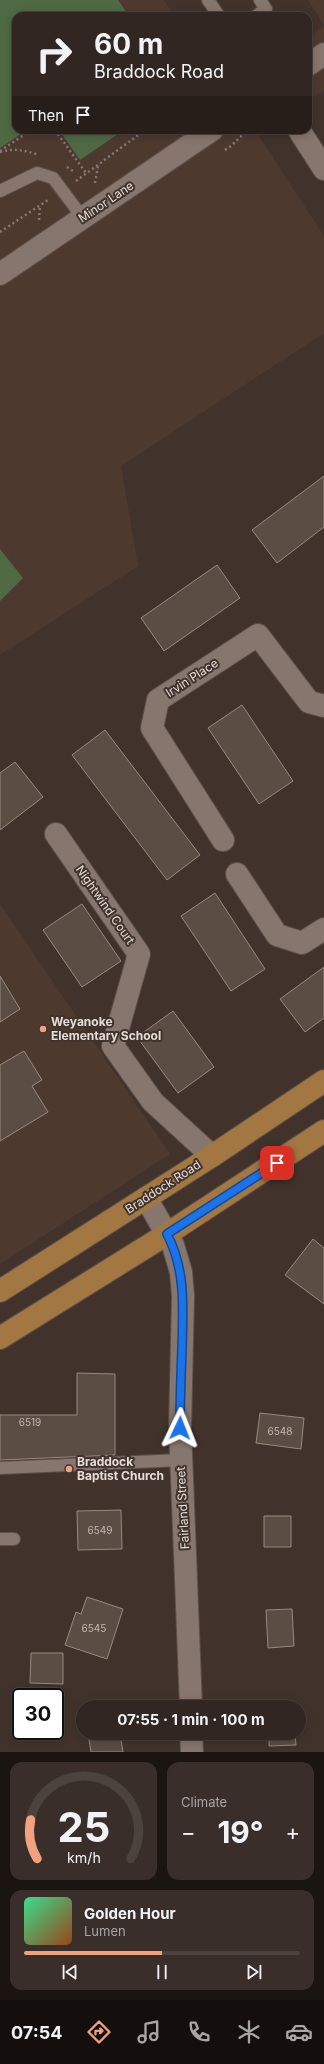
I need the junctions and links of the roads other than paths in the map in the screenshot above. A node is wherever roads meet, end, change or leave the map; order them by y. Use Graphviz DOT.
graph roads {
  1 [pos="208,0"];
  2 [pos="260,0"];
  3 [pos="216,12"];
  4 [pos="262,12"];
  5 [pos="324,54"];
  6 [pos="312,62"];
  7 [pos="206,134"];
  8 [pos="302,134"];
  9 [pos="324,169"];
  10 [pos="0,191"];
  11 [pos="83,218"];
  12 [pos="0,274"];
  13 [pos="324,706"];
  14 [pos="56,834"];
  15 [pos="224,840"];
  16 [pos="237,874"];
  17 [pos="324,929"];
  18 [pos="324,1081"];
  19 [pos="324,1131"];
  20 [pos="212,1156"];
  21 [pos="146,1198"];
  22 [pos="167,1234"];
  23 [pos="0,1291"];
  24 [pos="0,1338"];
  25 [pos="181,1460"];
  26 [pos="0,1468"];
  27 [pos="0,1539"];
  28 [pos="14,1539"];
  29 [pos="191,1700"];
  30 [pos="191,1740"];
  31 [pos="192,1752"];
  1 -- 3 [label="lane"];
  2 -- 4 [label="lane"];
  5 -- 6 [label="street"];
  7 -- 11 [label="street, Minor Lane"];
  8 -- 9 [label="street"];
  10 -- 11 [label="lane"];
  11 -- 12 [label="street, Minor Lane"];
  13 -- 15 [label="street, Irvin Place"];
  14 -- 20 [label="street, Nightwind Court"];
  16 -- 17 [label="street"];
  18 -- 20 [label="main road, Braddock Road"];
  19 -- 22 [label="main road"];
  20 -- 21 [label="main road, Braddock Road"];
  21 -- 22 [label="street, Fairland Street"];
  21 -- 23 [label="main road, Braddock Road"];
  22 -- 24 [label="main road"];
  22 -- 25 [label="street, Fairland Street"];
  25 -- 26 [label="lane"];
  25 -- 29 [label="street, Fairland Street"];
  27 -- 28 [label="lane"];
  30 -- 31 [label="street"];
}
